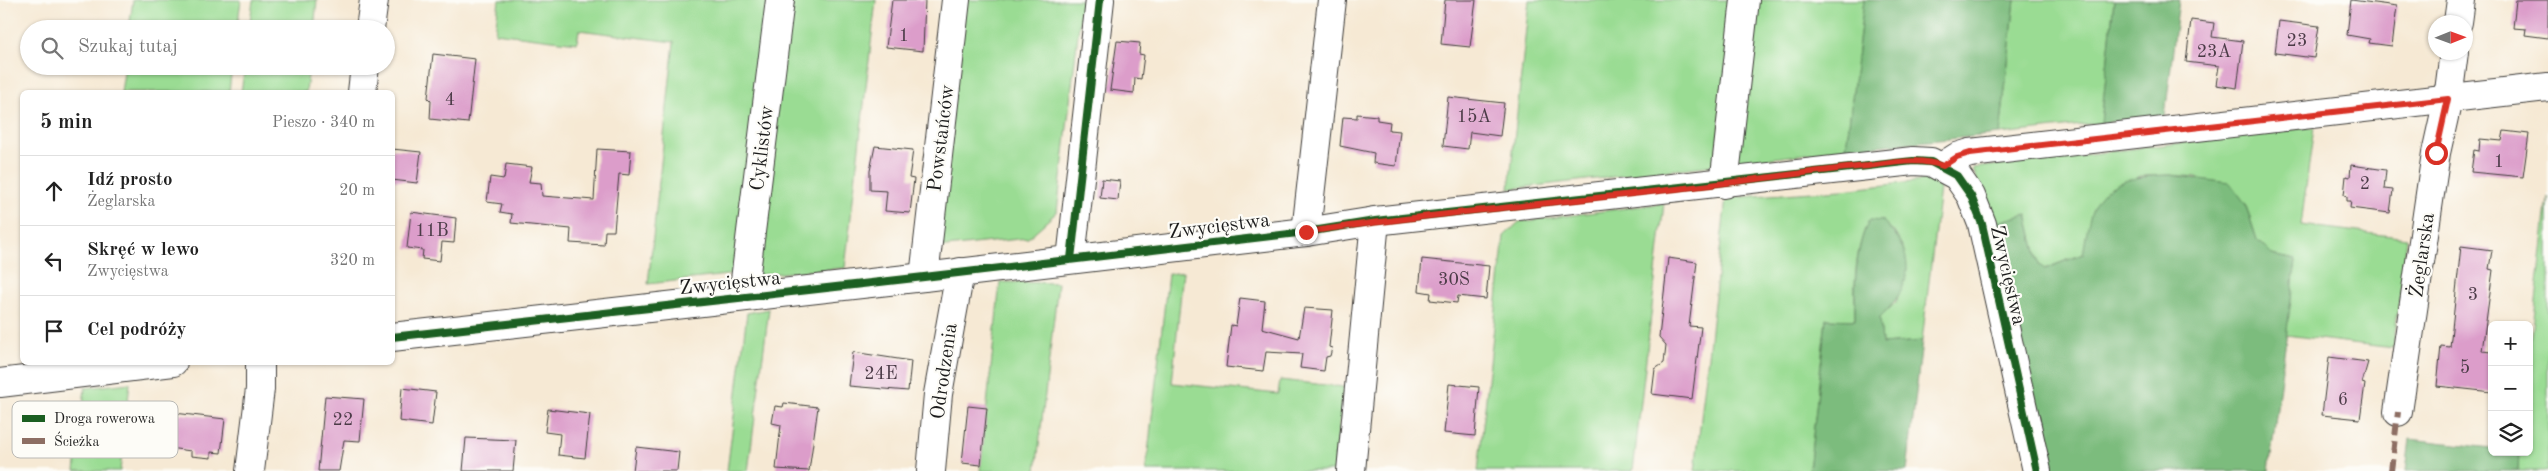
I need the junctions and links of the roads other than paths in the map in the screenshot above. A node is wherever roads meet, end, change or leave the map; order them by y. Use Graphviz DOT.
graph roads {
  1 [pos="374,0"];
  2 [pos="780,0"];
  3 [pos="956,0"];
  4 [pos="1100,0"];
  5 [pos="1332,0"];
  6 [pos="1745,0"];
  7 [pos="2461,0"];
  8 [pos="2459,15"];
  9 [pos="371,20"];
  10 [pos="2453,60"];
  11 [pos="364,75"];
  12 [pos="2548,87"];
  13 [pos="362,90"];
  14 [pos="2448,99"];
  15 [pos="1943,166"];
  16 [pos="1724,184"];
  17 [pos="1375,221"];
  18 [pos="1306,232"];
  19 [pos="1070,259"];
  20 [pos="960,272"];
  21 [pos="924,277"];
  22 [pos="743,296"];
  23 [pos="395,337"];
  24 [pos="148,365"];
  25 [pos="260,365"];
  26 [pos="0,383"];
  27 [pos="2398,412"];
  28 [pos="250,471"];
  29 [pos="931,471"];
  30 [pos="1352,471"];
  31 [pos="2037,471"];
  1 -- 9 [label="street"];
  2 -- 22 [label="street, Cyklistów"];
  3 -- 21 [label="street, Powstańców"];
  4 -- 19 [label="street"];
  5 -- 18 [label="street"];
  6 -- 16 [label="street"];
  7 -- 8 [label="street"];
  10 -- 14 [label="street, Żeglarska"];
  11 -- 13 [label="street"];
  12 -- 14 [label="street"];
  14 -- 15 [label="street"];
  14 -- 27 [label="street, Żeglarska"];
  15 -- 16 [label="street, Zwycięstwa"];
  15 -- 31 [label="street, Zwycięstwa"];
  16 -- 17 [label="street, Zwycięstwa"];
  17 -- 18 [label="street, Zwycięstwa"];
  17 -- 30 [label="street"];
  18 -- 19 [label="street, Zwycięstwa"];
  19 -- 20 [label="street, Zwycięstwa"];
  20 -- 21 [label="street, Zwycięstwa"];
  20 -- 29 [label="street, Odrodzenia"];
  21 -- 22 [label="street, Zwycięstwa"];
  22 -- 23 [label="street, Zwycięstwa"];
  24 -- 26 [label="street"];
  25 -- 28 [label="street"];
}
